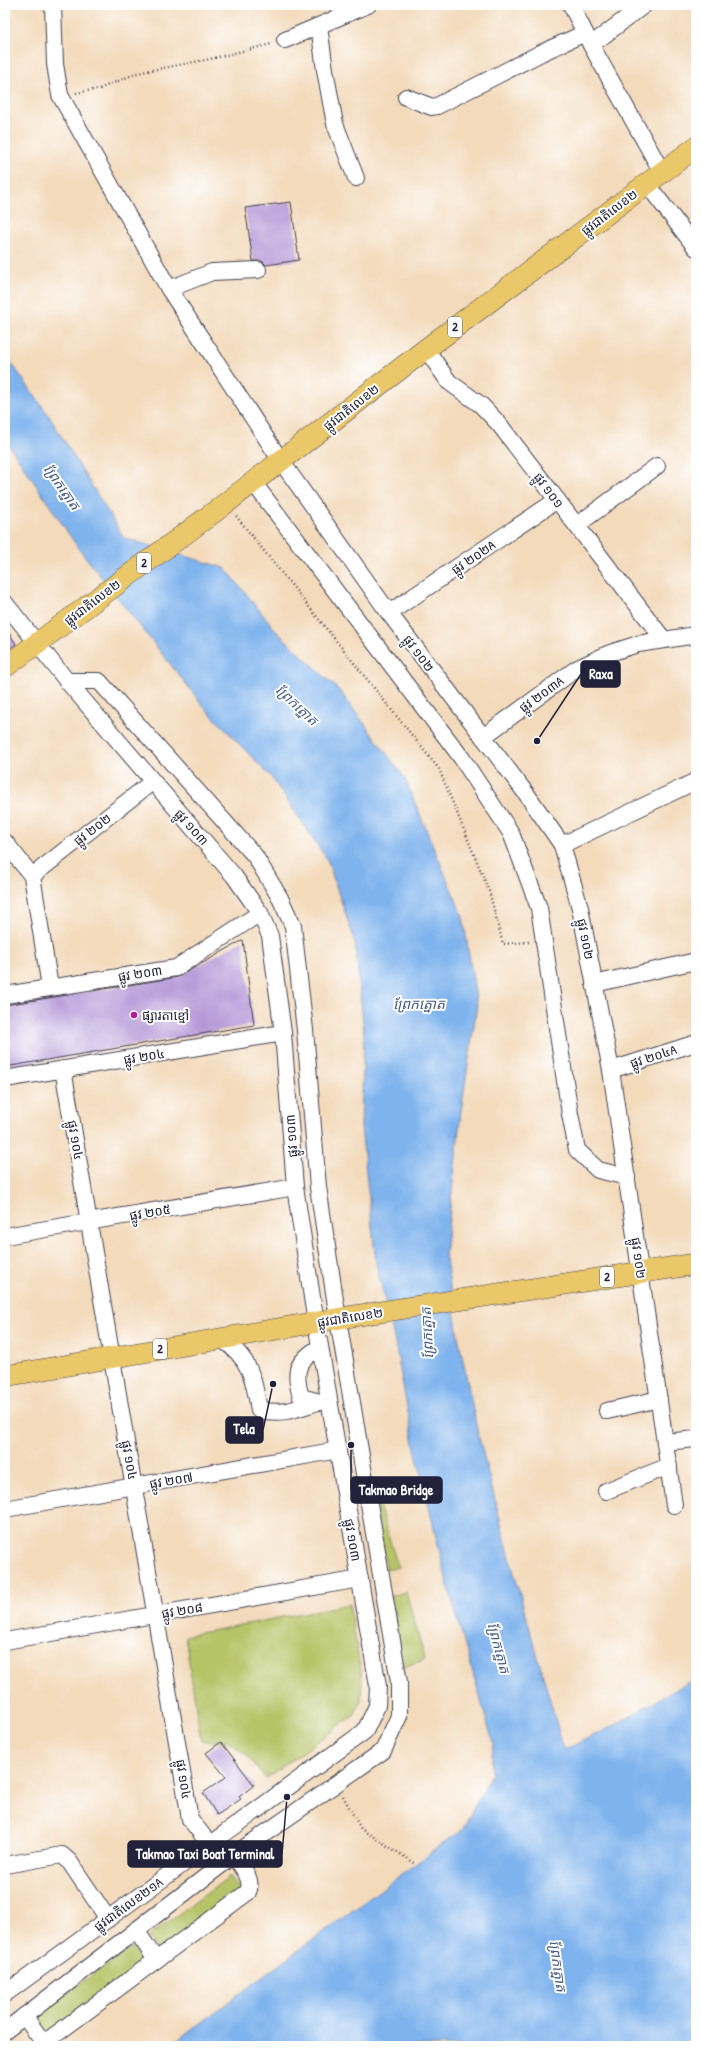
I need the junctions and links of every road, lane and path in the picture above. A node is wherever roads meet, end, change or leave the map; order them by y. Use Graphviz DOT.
graph roads {
  1 [pos="53,5"];
  2 [pos="368,5"];
  3 [pos="571,5"];
  4 [pos="644,5"];
  5 [pos="319,26"];
  6 [pos="588,39"];
  7 [pos="285,40"];
  8 [pos="60,95"];
  9 [pos="406,97"];
  10 [pos="696,147"];
  11 [pos="356,178"];
  12 [pos="654,178"];
  13 [pos="696,248"];
  14 [pos="258,270"];
  15 [pos="169,289"];
  16 [pos="426,349"];
  17 [pos="281,461"];
  18 [pos="657,466"];
  19 [pos="253,482"];
  20 [pos="557,500"];
  21 [pos="222,506"];
  22 [pos="577,525"];
  23 [pos="5,603"];
  24 [pos="389,613"];
  25 [pos="696,635"];
  26 [pos="664,640"];
  27 [pos="36,644"];
  28 [pos="5,667"];
  29 [pos="67,681"];
  30 [pos="483,737"];
  31 [pos="696,780"];
  32 [pos="152,782"];
  33 [pos="5,842"];
  34 [pos="562,845"];
  35 [pos="32,876"];
  36 [pos="260,913"];
  37 [pos="544,941"];
  38 [pos="696,960"];
  39 [pos="594,984"];
  40 [pos="50,987"];
  41 [pos="5,995"];
  42 [pos="283,1033"];
  43 [pos="696,1043"];
  44 [pos="63,1069"];
  45 [pos="611,1070"];
  46 [pos="5,1079"];
  47 [pos="627,1176"];
  48 [pos="295,1187"];
  49 [pos="90,1222"];
  50 [pos="5,1236"];
  51 [pos="696,1264"];
  52 [pos="641,1272"];
  53 [pos="342,1318"];
  54 [pos="316,1323"];
  55 [pos="222,1339"];
  56 [pos="320,1347"];
  57 [pos="113,1358"];
  58 [pos="5,1376"];
  59 [pos="659,1399"];
  60 [pos="324,1402"];
  61 [pos="607,1411"];
  62 [pos="696,1439"];
  63 [pos="665,1442"];
  64 [pos="338,1450"];
  65 [pos="669,1466"];
  66 [pos="135,1486"];
  67 [pos="606,1491"];
  68 [pos="674,1505"];
  69 [pos="5,1509"];
  70 [pos="360,1579"];
  71 [pos="157,1614"];
  72 [pos="5,1641"];
  73 [pos="377,1706"];
  74 [pos="335,1784"];
  75 [pos="210,1845"];
  76 [pos="234,1855"];
  77 [pos="416,1864"];
  78 [pos="5,1865"];
  79 [pos="108,1919"];
  80 [pos="136,1930"];
  81 [pos="156,1960"];
  82 [pos="5,1994"];
  83 [pos="24,2016"];
  84 [pos="5,2031"];
  85 [pos="42,2044"];
  1 -- 8 [label="street"];
  2 -- 5 [label="street"];
  3 -- 6 [label="street"];
  4 -- 6 [label="street"];
  5 -- 7 [label="street"];
  5 -- 11 [label="street"];
  6 -- 9 [label="street"];
  6 -- 12 [label="street"];
  7 -- 8 [label="path"];
  8 -- 15 [label="street, ផ្លូវ ១០២"];
  10 -- 12 [label="main road, ផ្លូវជាតិលេខ២ / 2"];
  12 -- 13 [label="street"];
  12 -- 16 [label="main road, ផ្លូវជាតិលេខ២ / 2"];
  14 -- 15 [label="street"];
  15 -- 17 [label="street, ផ្លូវ ១០២"];
  16 -- 17 [label="main road, ផ្លូវជាតិលេខ២ / 2"];
  16 -- 20 [label="street, ផ្លូវ ១០១"];
  17 -- 19 [label="main road, ផ្លូវជាតិលេខ២ / 2"];
  17 -- 24 [label="street, ផ្លូវ ១០២"];
  18 -- 22 [label="street"];
  19 -- 21 [label="main road, ផ្លូវជាតិលេខ២ / 2"];
  19 -- 37 [label="street"];
  20 -- 22 [label="street, ផ្លូវ ១០១"];
  20 -- 24 [label="street, ផ្លូវ ២០២A"];
  21 -- 27 [label="main road, ផ្លូវជាតិលេខ២ / 2"];
  21 -- 37 [label="path"];
  22 -- 26 [label="street, ផ្លូវ ១០១"];
  23 -- 27 [label="street, ផ្លូវ ១០៣"];
  24 -- 30 [label="street, ផ្លូវ ១០២"];
  25 -- 26 [label="street, ផ្លូវ ២០៣A"];
  26 -- 30 [label="street, ផ្លូវ ២០៣A"];
  27 -- 28 [label="main road, ផ្លូវជាតិលេខ២ / 2"];
  27 -- 29 [label="street, ផ្លូវ ១០៣"];
  29 -- 32 [label="street, ផ្លូវ ១០៣"];
  29 -- 53 [label="street"];
  30 -- 34 [label="street, ផ្លូវ ១០២"];
  31 -- 34 [label="street"];
  32 -- 35 [label="street, ផ្លូវ ២០២"];
  32 -- 36 [label="street, ផ្លូវ ១០៣"];
  33 -- 35 [label="street"];
  34 -- 39 [label="street, ផ្លូវ ១០២"];
  35 -- 40 [label="street"];
  36 -- 40 [label="street, ផ្លូវ ២០៣"];
  36 -- 42 [label="street, ផ្លូវ ១០៣"];
  37 -- 47 [label="street"];
  38 -- 39 [label="street"];
  39 -- 45 [label="street, ផ្លូវ ១០២"];
  40 -- 41 [label="street, ផ្លូវ ២០៣"];
  42 -- 44 [label="street, ផ្លូវ ២០៤"];
  42 -- 48 [label="street, ផ្លូវ ១០៣"];
  43 -- 45 [label="street, ផ្លូវ ២០៤A"];
  44 -- 46 [label="street, ផ្លូវ ២០៤"];
  44 -- 49 [label="street, ផ្លូវ ១០៤"];
  45 -- 47 [label="street, ផ្លូវ ១០២"];
  47 -- 52 [label="street, ផ្លូវ ១០២"];
  48 -- 49 [label="street, ផ្លូវ ២០៥"];
  48 -- 54 [label="street, ផ្លូវ ១០៣"];
  49 -- 50 [label="street, ផ្លូវ ២០៥"];
  49 -- 57 [label="street, ផ្លូវ ១០៤"];
  51 -- 52 [label="main road, ផ្លូវជាតិលេខ២ / 2"];
  52 -- 53 [label="main road, ផ្លូវជាតិលេខ២ / 2"];
  52 -- 59 [label="street, ផ្លូវ ១០២"];
  53 -- 54 [label="main road, ផ្លូវជាតិលេខ២ / 2"];
  53 -- 74 [label="street"];
  54 -- 55 [label="main road, ផ្លូវជាតិលេខ២ / 2"];
  54 -- 56 [label="street, ផ្លូវ ១០៣"];
  55 -- 57 [label="main road, ផ្លូវជាតិលេខ២ / 2"];
  55 -- 60 [label="street"];
  56 -- 60 [label="street, ផ្លូវ ១០៣"];
  56 -- 60 [label="street"];
  57 -- 58 [label="main road, ផ្លូវជាតិលេខ២ / 2"];
  57 -- 66 [label="street, ផ្លូវ ១០៤"];
  59 -- 61 [label="street"];
  59 -- 63 [label="street, ផ្លូវ ១០២"];
  60 -- 64 [label="street, ផ្លូវ ១០៣"];
  62 -- 63 [label="street"];
  63 -- 65 [label="street, ផ្លូវ ១០២"];
  64 -- 66 [label="street, ផ្លូវ ២០៧"];
  64 -- 70 [label="street, ផ្លូវ ១០៣"];
  65 -- 67 [label="street"];
  65 -- 68 [label="street, ផ្លូវ ១០២"];
  66 -- 69 [label="street, ផ្លូវ ២០៧"];
  66 -- 71 [label="street, ផ្លូវ ១០៤"];
  70 -- 71 [label="street, ផ្លូវ ២០៨"];
  70 -- 73 [label="street, ផ្លូវ ១០៣"];
  71 -- 72 [label="street, ផ្លូវ ២០៨"];
  71 -- 75 [label="street, ផ្លូវ ១០៤"];
  73 -- 75 [label="street, ផ្លូវជាតិលេខ២១A"];
  74 -- 76 [label="street"];
  74 -- 77 [label="path"];
  75 -- 79 [label="street, ផ្លូវជាតិលេខ២១A"];
  76 -- 80 [label="street"];
  76 -- 81 [label="street"];
  78 -- 79 [label="street"];
  79 -- 82 [label="street, ផ្លូវជាតិលេខ២១A"];
  80 -- 81 [label="street"];
  80 -- 83 [label="street"];
  81 -- 85 [label="street"];
  83 -- 84 [label="street"];
  83 -- 85 [label="street"];
}
